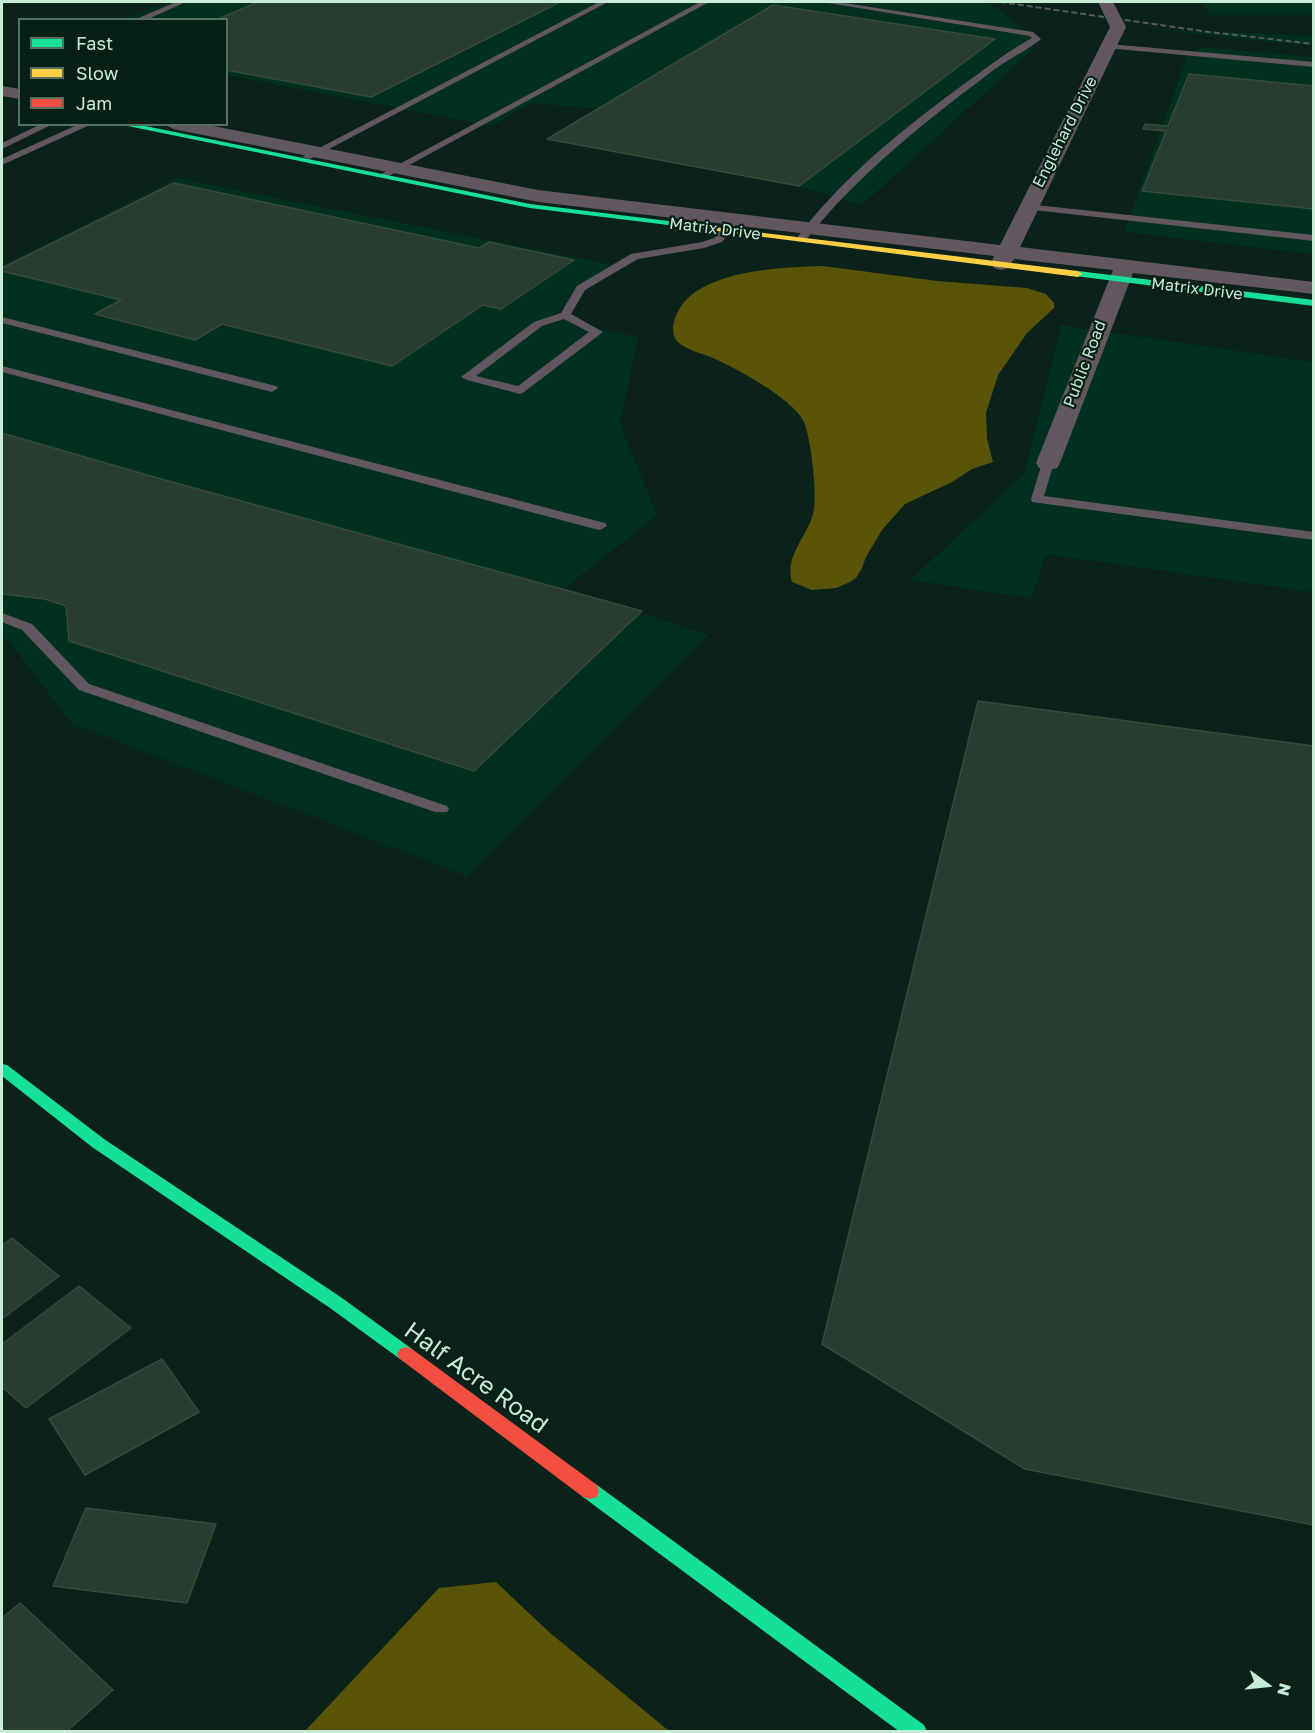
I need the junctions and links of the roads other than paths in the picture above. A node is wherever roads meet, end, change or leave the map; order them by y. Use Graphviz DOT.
graph roads {
  1 [pos="182,2"];
  2 [pos="604,2"];
  3 [pos="705,2"];
  4 [pos="826,2"];
  5 [pos="1106,2"];
  6 [pos="143,18"];
  7 [pos="1109,46"];
  8 [pos="1314,65"];
  9 [pos="2,91"];
  10 [pos="18,94"];
  11 [pos="2,101"];
  12 [pos="18,104"];
  13 [pos="45,126"];
  14 [pos="83,126"];
  15 [pos="132,126"];
  16 [pos="181,126"];
  17 [pos="2,146"];
  18 [pos="307,157"];
  19 [pos="2,162"];
  20 [pos="389,172"];
  21 [pos="1027,207"];
  22 [pos="731,224"];
  23 [pos="805,234"];
  24 [pos="1314,238"];
  25 [pos="1003,258"];
  26 [pos="1121,273"];
  27 [pos="1314,288"];
  28 [pos="1314,303"];
  29 [pos="565,315"];
  30 [pos="2,320"];
  31 [pos="2,369"];
  32 [pos="272,388"];
  33 [pos="1048,463"];
  34 [pos="600,526"];
  35 [pos="1314,536"];
  36 [pos="2,617"];
  37 [pos="441,809"];
  38 [pos="2,1069"];
  39 [pos="917,1731"];
  1 -- 6 [label="lane"];
  2 -- 18 [label="lane"];
  3 -- 20 [label="lane"];
  4 -- 23 [label="lane"];
  5 -- 7 [label="street, Englehard Drive"];
  7 -- 8 [label="lane"];
  7 -- 21 [label="street, Englehard Drive"];
  9 -- 10 [label="street"];
  11 -- 12 [label="street"];
  13 -- 17 [label="lane"];
  14 -- 19 [label="lane"];
  15 -- 18 [label="street, Matrix Drive"];
  16 -- 18 [label="street, Matrix Drive"];
  18 -- 20 [label="street, Matrix Drive"];
  20 -- 22 [label="street, Matrix Drive"];
  21 -- 24 [label="lane"];
  21 -- 25 [label="street, Englehard Drive"];
  22 -- 23 [label="street, Matrix Drive"];
  22 -- 29 [label="lane"];
  23 -- 25 [label="street, Matrix Drive"];
  25 -- 26 [label="street, Matrix Drive"];
  26 -- 27 [label="street, Matrix Drive"];
  26 -- 28 [label="street, Matrix Drive"];
  26 -- 33 [label="street, Public Road"];
  29 -- 29 [label="lane"];
  30 -- 32 [label="lane"];
  31 -- 34 [label="lane"];
  33 -- 35 [label="lane"];
  36 -- 37 [label="lane"];
  38 -- 39 [label="street, Half Acre Road"];
}
